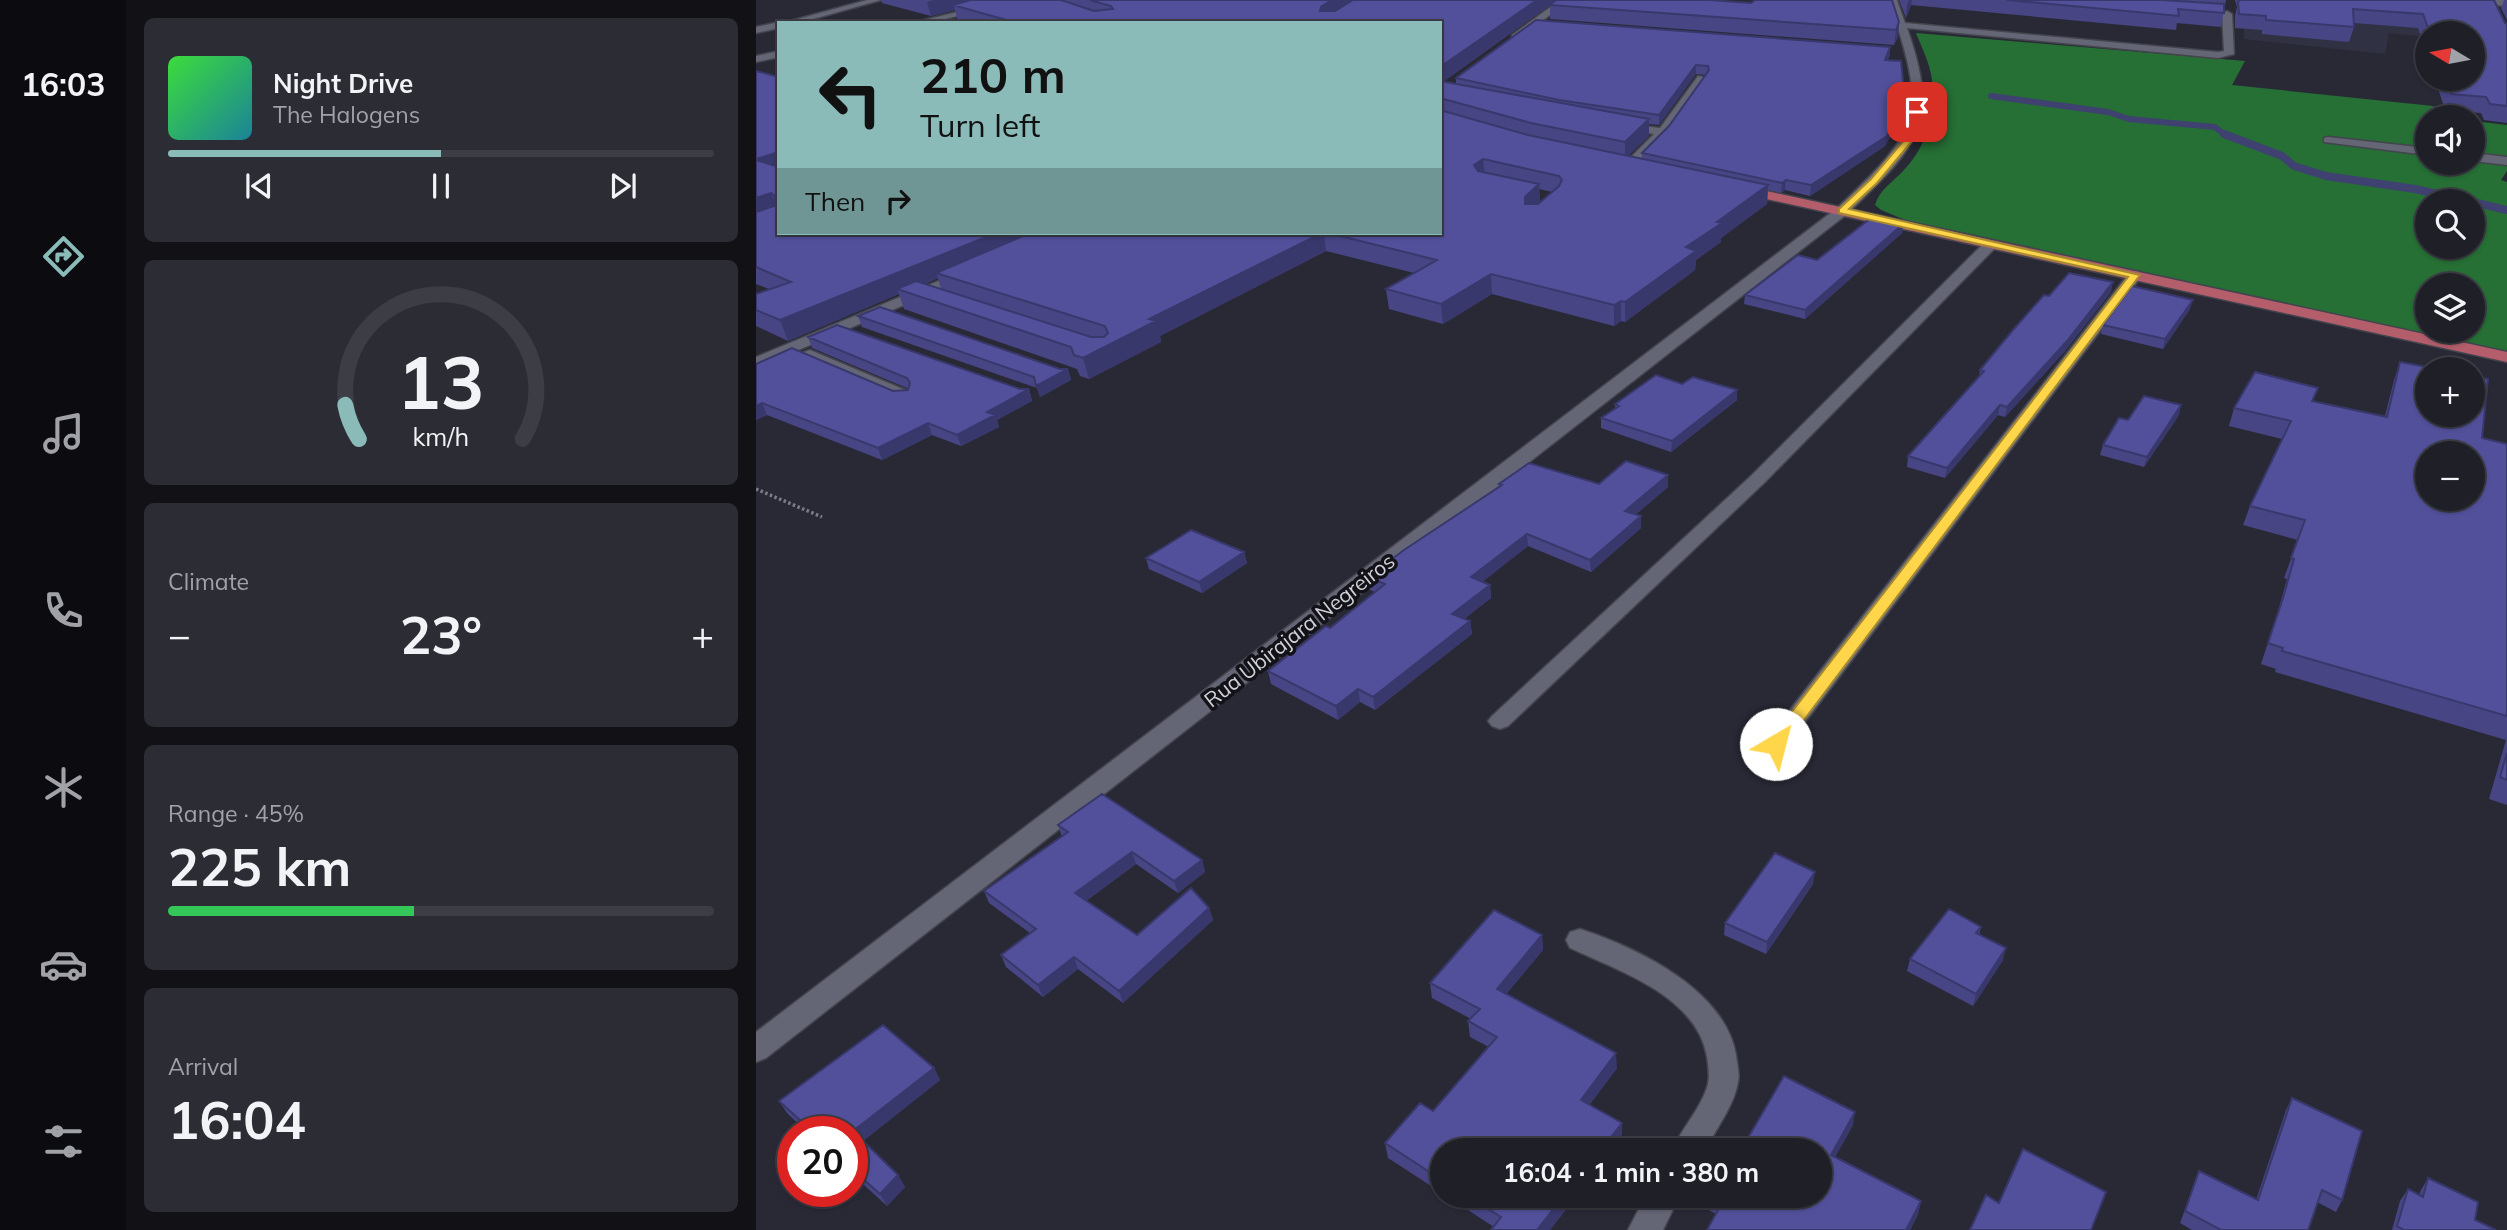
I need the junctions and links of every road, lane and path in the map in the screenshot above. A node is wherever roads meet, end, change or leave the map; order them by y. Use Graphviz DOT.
graph roads {
  1 [pos="877,0"];
  2 [pos="1018,0"];
  3 [pos="1566,0"];
  4 [pos="1893,0"];
  5 [pos="2465,0"];
  6 [pos="2490,1"];
  7 [pos="2507,3"];
  8 [pos="2496,13"];
  9 [pos="2212,14"];
  10 [pos="795,21"];
  11 [pos="925,21"];
  12 [pos="1534,23"];
  13 [pos="1548,24"];
  14 [pos="777,25"];
  15 [pos="1902,25"];
  16 [pos="756,30"];
  17 [pos="1501,47"];
  18 [pos="1896,50"];
  19 [pos="1910,51"];
  20 [pos="777,54"];
  21 [pos="756,59"];
  22 [pos="1702,78"];
  23 [pos="1604,123"];
  24 [pos="1663,132"];
  25 [pos="2328,140"];
  26 [pos="2415,151"];
  27 [pos="2485,158"];
  28 [pos="2507,161"];
  29 [pos="1629,166"];
  30 [pos="1722,186"];
  31 [pos="1842,211"];
  32 [pos="1991,244"];
  33 [pos="975,270"];
  34 [pos="2135,275"];
  35 [pos="921,293"];
  36 [pos="947,302"];
  37 [pos="882,309"];
  38 [pos="907,318"];
  39 [pos="839,327"];
  40 [pos="865,336"];
  41 [pos="792,348"];
  42 [pos="2507,357"];
  43 [pos="756,363"];
  44 [pos="904,396"];
  45 [pos="756,489"];
  46 [pos="822,517"];
  47 [pos="1500,722"];
  48 [pos="1776,744"];
  49 [pos="1580,940"];
  50 [pos="756,1049"];
  51 [pos="1694,1138"];
  52 [pos="1657,1208"];
  53 [pos="1645,1230"];
  1 -- 10 [label="street"];
  2 -- 11 [label="street"];
  3 -- 12 [label="street"];
  4 -- 15 [label="street, Rua Ubirajara Negreiros"];
  5 -- 6 [label="street"];
  6 -- 7 [label="street"];
  6 -- 8 [label="street"];
  9 -- 15 [label="street"];
  12 -- 13 [label="street"];
  12 -- 17 [label="street"];
  14 -- 16 [label="street"];
  15 -- 19 [label="street, Rua Ubirajara Negreiros"];
  18 -- 19 [label="street"];
  19 -- 31 [label="street, Rua Ubirajara Negreiros"];
  20 -- 21 [label="street"];
  22 -- 24 [label="street"];
  23 -- 24 [label="street"];
  24 -- 29 [label="street"];
  25 -- 26 [label="street"];
  27 -- 28 [label="street"];
  30 -- 31 [label="main road"];
  31 -- 32 [label="main road"];
  31 -- 50 [label="street, Rua Ubirajara Negreiros"];
  32 -- 34 [label="main road"];
  32 -- 47 [label="street"];
  33 -- 35 [label="street"];
  34 -- 42 [label="main road"];
  34 -- 48 [label="street"];
  35 -- 36 [label="street"];
  35 -- 37 [label="street"];
  37 -- 38 [label="street"];
  37 -- 39 [label="street"];
  39 -- 40 [label="street"];
  39 -- 41 [label="street"];
  41 -- 43 [label="street"];
  41 -- 44 [label="street"];
  45 -- 46 [label="path"];
  49 -- 51 [label="street"];
  52 -- 53 [label="street"];
}
